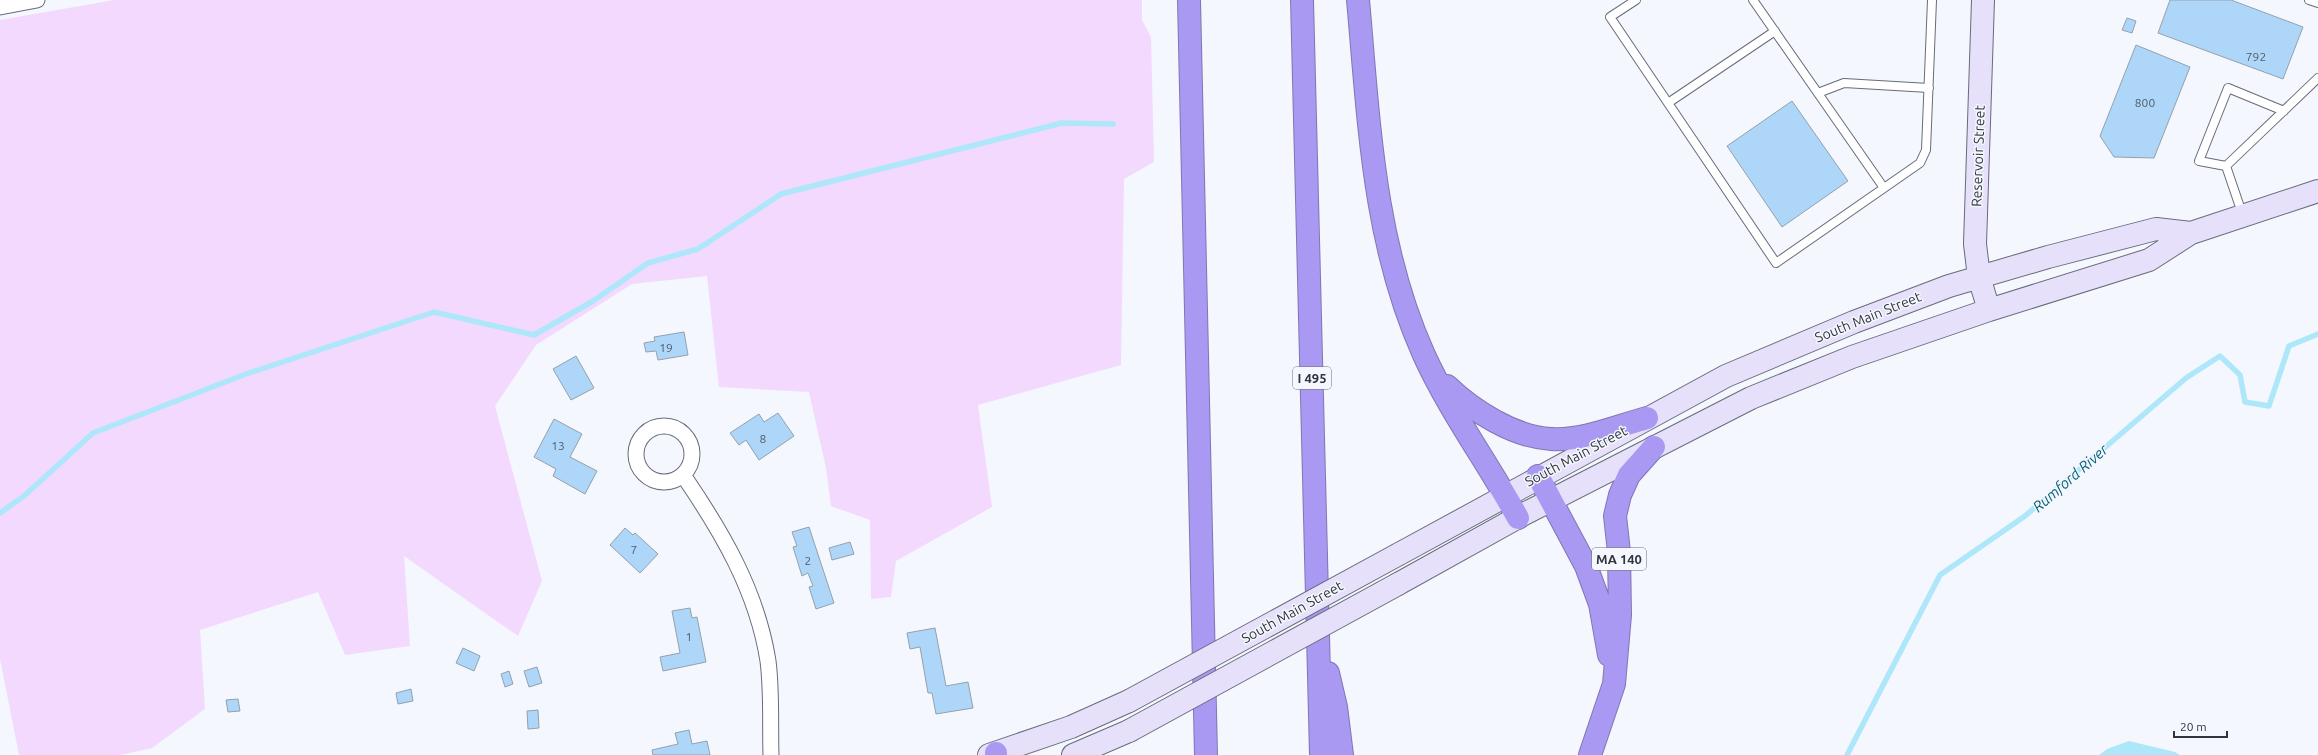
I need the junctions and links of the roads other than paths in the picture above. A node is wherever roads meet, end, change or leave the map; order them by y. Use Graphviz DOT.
graph roads {
  1 [pos="37,0"];
  2 [pos="1189,0"];
  3 [pos="1302,0"];
  4 [pos="1358,0"];
  5 [pos="1636,0"];
  6 [pos="1754,0"];
  7 [pos="1932,0"];
  8 [pos="1983,0"];
  9 [pos="2309,0"];
  10 [pos="2318,3"];
  11 [pos="0,7"];
  12 [pos="1774,30"];
  13 [pos="2318,78"];
  14 [pos="1929,88"];
  15 [pos="1818,93"];
  16 [pos="1668,103"];
  17 [pos="2284,111"];
  18 [pos="2226,166"];
  19 [pos="1884,188"];
  20 [pos="2318,191"];
  21 [pos="2243,216"];
  22 [pos="2191,233"];
  23 [pos="1979,277"];
  24 [pos="1988,310"];
  25 [pos="1433,373"];
  26 [pos="1647,418"];
  27 [pos="1654,447"];
  28 [pos="683,475"];
  29 [pos="1538,476"];
  30 [pos="1505,494"];
  31 [pos="1551,500"];
  32 [pos="1518,518"];
  33 [pos="1318,629"];
  34 [pos="1614,684"];
  35 [pos="994,754"];
  36 [pos="770,755"];
  37 [pos="1073,755"];
  38 [pos="1206,755"];
  39 [pos="1321,755"];
  40 [pos="1342,755"];
  41 [pos="1590,755"];
  1 -- 11 [label="street"];
  2 -- 38 [label="highway"];
  3 -- 33 [label="highway, I 495"];
  4 -- 25 [label="highway"];
  5 -- 16 [label="lane"];
  6 -- 12 [label="lane"];
  7 -- 14 [label="lane"];
  8 -- 23 [label="main road, Reservoir Street"];
  9 -- 10 [label="lane"];
  12 -- 15 [label="lane"];
  12 -- 16 [label="lane"];
  13 -- 17 [label="lane"];
  14 -- 15 [label="lane"];
  14 -- 19 [label="lane"];
  15 -- 19 [label="lane"];
  16 -- 19 [label="lane"];
  17 -- 18 [label="lane"];
  17 -- 18 [label="lane"];
  18 -- 21 [label="lane"];
  20 -- 21 [label="main road, South Main Street / MA 140"];
  21 -- 22 [label="main road, South Main Street / MA 140"];
  22 -- 23 [label="main road, South Main Street / MA 140"];
  22 -- 24 [label="main road, South Main Street / MA 140"];
  23 -- 24 [label="main road, Reservoir Street"];
  23 -- 26 [label="main road, South Main Street / MA 140"];
  24 -- 27 [label="main road, South Main Street / MA 140"];
  25 -- 26 [label="highway"];
  25 -- 30 [label="highway"];
  26 -- 29 [label="main road, South Main Street / MA 140"];
  27 -- 31 [label="main road, South Main Street"];
  27 -- 34 [label="highway, MA 140"];
  28 -- 36 [label="street"];
  29 -- 30 [label="main road, South Main Street / MA 140"];
  29 -- 31 [label="highway"];
  30 -- 32 [label="highway"];
  30 -- 35 [label="main road, South Main Street / MA 140, bridge"];
  31 -- 32 [label="main road, South Main Street"];
  31 -- 34 [label="highway"];
  32 -- 37 [label="main road, South Main Street, bridge"];
  33 -- 39 [label="highway, I 495"];
  33 -- 40 [label="highway"];
  34 -- 41 [label="highway, MA 140"];
}
